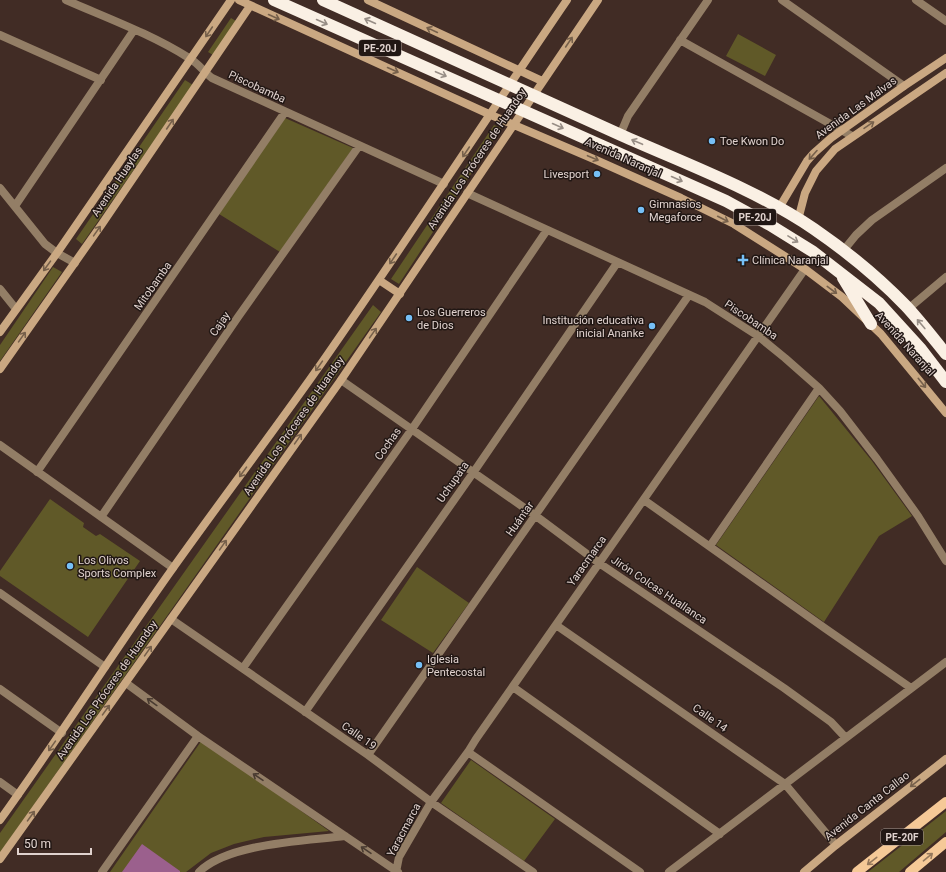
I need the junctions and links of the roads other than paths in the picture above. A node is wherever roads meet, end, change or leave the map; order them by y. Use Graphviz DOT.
graph roads {
  1 [pos="66,0"];
  2 [pos="231,0"];
  3 [pos="239,0"];
  4 [pos="274,0"];
  5 [pos="323,0"];
  6 [pos="368,0"];
  7 [pos="567,0"];
  8 [pos="598,0"];
  9 [pos="708,0"];
  10 [pos="782,0"];
  11 [pos="916,0"];
  12 [pos="250,6"];
  13 [pos="946,21"];
  14 [pos="134,30"];
  15 [pos="0,35"];
  16 [pos="680,40"];
  17 [pos="946,58"];
  18 [pos="191,59"];
  19 [pos="520,71"];
  20 [pos="205,73"];
  21 [pos="946,73"];
  22 [pos="100,80"];
  23 [pos="542,81"];
  24 [pos="510,86"];
  25 [pos="904,86"];
  26 [pos="533,95"];
  27 [pos="500,100"];
  28 [pos="523,110"];
  29 [pos="285,112"];
  30 [pos="491,115"];
  31 [pos="513,125"];
  32 [pos="841,130"];
  33 [pos="620,135"];
  34 [pos="852,136"];
  35 [pos="359,146"];
  36 [pos="946,168"];
  37 [pos="444,184"];
  38 [pos="0,188"];
  39 [pos="467,193"];
  40 [pos="15,206"];
  41 [pos="779,208"];
  42 [pos="798,220"];
  43 [pos="547,230"];
  44 [pos="843,251"];
  45 [pos="57,253"];
  46 [pos="75,263"];
  47 [pos="617,263"];
  48 [pos="805,269"];
  49 [pos="839,272"];
  50 [pos="946,277"];
  51 [pos="379,280"];
  52 [pos="0,289"];
  53 [pos="400,294"];
  54 [pos="689,295"];
  55 [pos="16,309"];
  56 [pos="908,309"];
  57 [pos="871,324"];
  58 [pos="0,332"];
  59 [pos="758,336"];
  60 [pos="946,354"];
  61 [pos="0,369"];
  62 [pos="341,380"];
  63 [pos="946,382"];
  64 [pos="819,388"];
  65 [pos="946,412"];
  66 [pos="412,429"];
  67 [pos="0,445"];
  68 [pos="37,472"];
  69 [pos="473,473"];
  70 [pos="644,500"];
  71 [pos="536,516"];
  72 [pos="101,517"];
  73 [pos="710,546"];
  74 [pos="946,561"];
  75 [pos="599,563"];
  76 [pos="174,568"];
  77 [pos="0,593"];
  78 [pos="171,619"];
  79 [pos="556,625"];
  80 [pos="946,662"];
  81 [pos="105,667"];
  82 [pos="243,668"];
  83 [pos="126,683"];
  84 [pos="513,687"];
  85 [pos="911,688"];
  86 [pos="0,689"];
  87 [pos="306,712"];
  88 [pos="62,733"];
  89 [pos="198,736"];
  90 [pos="845,737"];
  91 [pos="468,752"];
  92 [pos="368,755"];
  93 [pos="946,760"];
  94 [pos="0,782"];
  95 [pos="785,784"];
  96 [pos="18,795"];
  97 [pos="431,802"];
  98 [pos="946,802"];
  99 [pos="0,820"];
  100 [pos="720,834"];
  101 [pos="345,836"];
  102 [pos="946,842"];
  103 [pos="836,845"];
  104 [pos="0,859"];
  105 [pos="102,872"];
  106 [pos="200,872"];
  107 [pos="397,872"];
  108 [pos="533,872"];
  109 [pos="640,872"];
  110 [pos="669,872"];
  111 [pos="804,872"];
  112 [pos="858,872"];
  113 [pos="910,872"];
  1 -- 14 [label="street, Piscobamba"];
  2 -- 18 [label="main road, Avenida Huaylas, one-way"];
  3 -- 12 [label="main road, Avenida Naranjal"];
  4 -- 27 [label="highway, Avenida Naranjal / PE-20J, one-way"];
  24 -- 5 [label="highway, Avenida Naranjal / PE-20J, one-way"];
  19 -- 6 [label="main road, one-way"];
  7 -- 19 [label="main road, Avenida Los Próceres de Huandoy"];
  23 -- 8 [label="main road, Avenida Los Próceres de Huandoy, one-way"];
  9 -- 16 [label="street"];
  10 -- 25 [label="street"];
  11 -- 13 [label="street"];
  12 -- 20 [label="main road, Avenida Huaylas"];
  12 -- 30 [label="main road, Avenida Naranjal, one-way"];
  14 -- 18 [label="street, Piscobamba"];
  14 -- 22 [label="street"];
  15 -- 22 [label="street"];
  16 -- 32 [label="street"];
  16 -- 33 [label="street"];
  17 -- 25 [label="main road, Avenida Las Malvas"];
  18 -- 20 [label="street, Piscobamba"];
  18 -- 45 [label="main road, Avenida Huaylas"];
  19 -- 23 [label="main road"];
  19 -- 24 [label="main road, Avenida Los Próceres de Huandoy"];
  20 -- 29 [label="street, Piscobamba"];
  46 -- 20 [label="main road, Avenida Huaylas, one-way"];
  34 -- 21 [label="main road, Avenida Las Malvas, one-way"];
  22 -- 40 [label="street"];
  23 -- 26 [label="main road, Avenida Los Próceres de Huandoy"];
  24 -- 26 [label="highway, Avenida Naranjal / PE-20J"];
  24 -- 27 [label="main road, Avenida Los Próceres de Huandoy"];
  25 -- 32 [label="main road, Avenida Las Malvas"];
  26 -- 28 [label="main road, Avenida Los Próceres de Huandoy"];
  26 -- 33 [label="highway, Avenida Naranjal / PE-20J"];
  27 -- 28 [label="highway, Avenida Naranjal / PE-20J"];
  27 -- 30 [label="main road, Avenida Los Próceres de Huandoy"];
  28 -- 31 [label="main road, Avenida Los Próceres de Huandoy"];
  28 -- 49 [label="highway, Avenida Naranjal / PE-20J, one-way"];
  29 -- 35 [label="street, Piscobamba"];
  29 -- 68 [label="street, Mitobamba"];
  30 -- 31 [label="main road, Avenida Naranjal"];
  30 -- 37 [label="main road, Avenida Los Próceres de Huandoy, one-way"];
  31 -- 39 [label="main road, Avenida Los Próceres de Huandoy"];
  31 -- 48 [label="main road, Avenida Naranjal, one-way"];
  32 -- 34 [label="street"];
  32 -- 41 [label="main road, Avenida Las Malvas, one-way"];
  41 -- 33 [label="highway, Avenida Naranjal / PE-20J, one-way"];
  34 -- 42 [label="main road, Avenida Las Malvas"];
  35 -- 37 [label="street, Piscobamba"];
  35 -- 72 [label="street, Cajay"];
  36 -- 44 [label="street"];
  37 -- 51 [label="main road, Avenida Los Próceres de Huandoy, one-way"];
  38 -- 40 [label="street"];
  39 -- 43 [label="street, Piscobamba"];
  39 -- 53 [label="main road, Avenida Los Próceres de Huandoy"];
  40 -- 45 [label="street"];
  41 -- 42 [label="highway, Avenida Naranjal / PE-20J"];
  42 -- 44 [label="highway, Avenida Naranjal / PE-20J"];
  43 -- 47 [label="street, Piscobamba"];
  43 -- 66 [label="street, Cochas"];
  44 -- 56 [label="highway, Avenida Naranjal / PE-20J"];
  45 -- 46 [label="street"];
  45 -- 55 [label="main road, Avenida Huaylas, one-way"];
  61 -- 46 [label="main road, Avenida Huaylas, one-way"];
  47 -- 54 [label="street, Piscobamba"];
  47 -- 69 [label="street, Uchupata"];
  48 -- 57 [label="main road, Avenida Naranjal, one-way"];
  48 -- 59 [label="street, Yaracmarca"];
  49 -- 57 [label="highway"];
  49 -- 63 [label="highway, Avenida Naranjal / PE-20J"];
  50 -- 56 [label="street"];
  51 -- 53 [label="main road"];
  51 -- 76 [label="main road, Avenida Los Próceres de Huandoy, one-way"];
  52 -- 55 [label="street"];
  62 -- 53 [label="main road, Avenida Los Próceres de Huandoy, one-way"];
  54 -- 59 [label="street, Piscobamba"];
  54 -- 71 [label="street, Huántar"];
  55 -- 58 [label="main road, Avenida Huaylas"];
  60 -- 56 [label="highway, Avenida Naranjal / PE-20J, one-way"];
  57 -- 65 [label="main road, Avenida Naranjal, one-way"];
  59 -- 64 [label="street, Piscobamba"];
  59 -- 70 [label="street, Yaracmarca"];
  62 -- 66 [label="street, Jirón Colcas Huallanca"];
  78 -- 62 [label="main road, Avenida Los Próceres de Huandoy, one-way"];
  64 -- 73 [label="street"];
  64 -- 74 [label="street, Piscobamba"];
  66 -- 69 [label="street, Jirón Colcas Huallanca"];
  66 -- 82 [label="street, Cochas"];
  67 -- 68 [label="street"];
  68 -- 72 [label="street"];
  69 -- 71 [label="street, Jirón Colcas Huallanca"];
  69 -- 87 [label="street, Uchupata"];
  70 -- 73 [label="street"];
  70 -- 75 [label="street, Yaracmarca"];
  71 -- 75 [label="street, Jirón Colcas Huallanca"];
  71 -- 92 [label="street, Huántar"];
  72 -- 76 [label="street"];
  73 -- 85 [label="street"];
  75 -- 79 [label="street, Yaracmarca"];
  75 -- 90 [label="street, Jirón Colcas Huallanca"];
  76 -- 81 [label="main road, Avenida Los Próceres de Huandoy"];
  77 -- 81 [label="street"];
  78 -- 82 [label="street, Calle 19"];
  83 -- 78 [label="main road, Avenida Los Próceres de Huandoy, one-way"];
  79 -- 84 [label="street, Yaracmarca"];
  79 -- 95 [label="street, Calle 14"];
  80 -- 85 [label="street"];
  81 -- 88 [label="main road, Avenida Los Próceres de Huandoy"];
  82 -- 87 [label="street, Calle 19"];
  89 -- 83 [label="street, one-way"];
  104 -- 83 [label="main road, Avenida Los Próceres de Huandoy, one-way"];
  84 -- 91 [label="street, Yaracmarca"];
  84 -- 100 [label="street"];
  85 -- 90 [label="street"];
  86 -- 88 [label="street"];
  87 -- 92 [label="street, Calle 19"];
  88 -- 96 [label="main road, Avenida Los Próceres de Huandoy, one-way"];
  101 -- 89 [label="street, one-way"];
  89 -- 105 [label="street"];
  90 -- 95 [label="street"];
  91 -- 97 [label="street, Yaracmarca"];
  91 -- 109 [label="street"];
  92 -- 97 [label="street, Calle 19"];
  93 -- 103 [label="main road, Avenida Canta Callao, one-way"];
  94 -- 96 [label="street"];
  95 -- 100 [label="street"];
  95 -- 103 [label="street, Calle 14"];
  96 -- 99 [label="main road, Avenida Los Próceres de Huandoy"];
  97 -- 107 [label="street, Yaracmarca"];
  97 -- 108 [label="street, Calle 19"];
  98 -- 112 [label="main road, PE-20F, one-way"];
  100 -- 110 [label="street"];
  101 -- 106 [label="street"];
  107 -- 101 [label="street, one-way"];
  113 -- 102 [label="main road, PE-20F, one-way"];
  103 -- 111 [label="main road, Avenida Canta Callao"];
}
